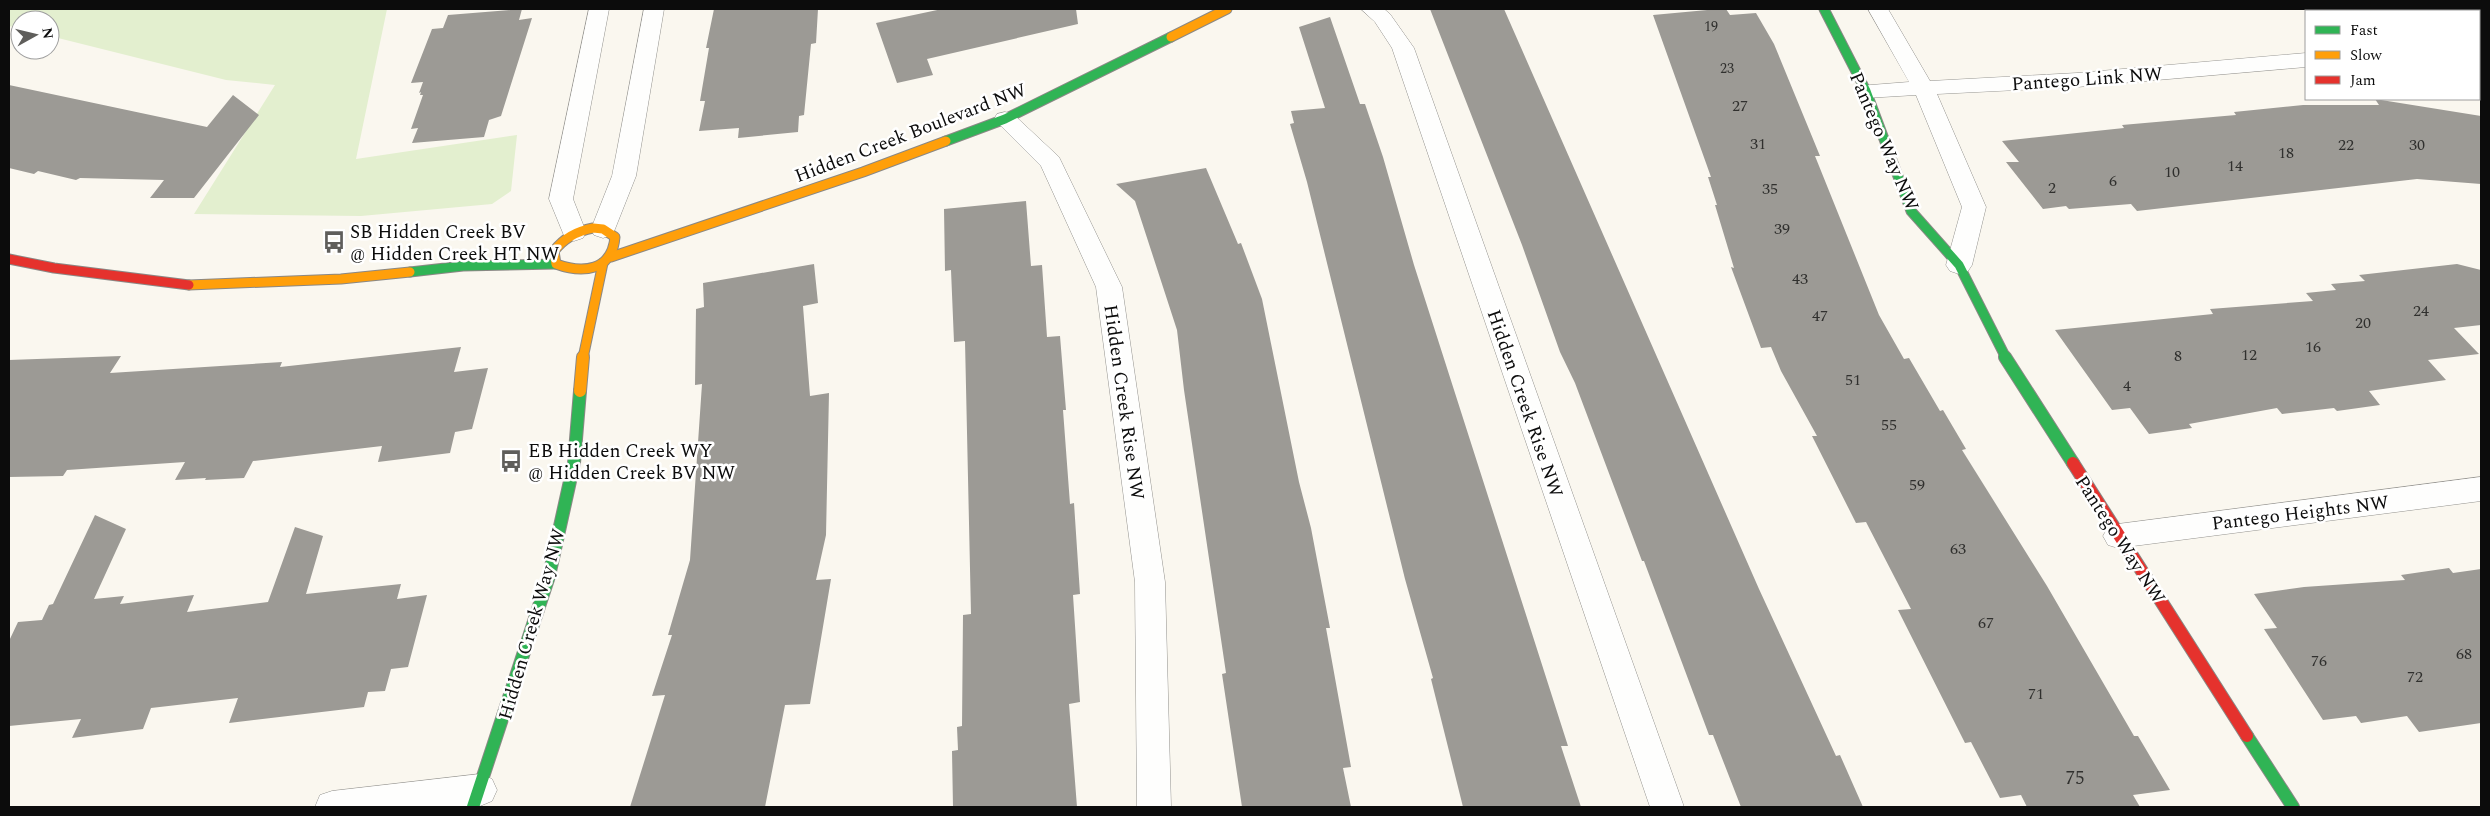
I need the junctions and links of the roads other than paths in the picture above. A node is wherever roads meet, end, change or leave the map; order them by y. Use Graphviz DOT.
graph roads {
  1 [pos="599,9"];
  2 [pos="654,9"];
  3 [pos="1227,9"];
  4 [pos="1371,9"];
  5 [pos="1824,9"];
  6 [pos="1878,9"];
  7 [pos="2305,60"];
  8 [pos="1924,90"];
  9 [pos="1866,91"];
  10 [pos="1006,119"];
  11 [pos="735,213"];
  12 [pos="683,221"];
  13 [pos="628,229"];
  14 [pos="606,230"];
  15 [pos="566,238"];
  16 [pos="539,248"];
  17 [pos="520,253"];
  18 [pos="9,259"];
  19 [pos="607,260"];
  20 [pos="556,264"];
  21 [pos="1959,265"];
  22 [pos="463,266"];
  23 [pos="578,314"];
  24 [pos="584,349"];
  25 [pos="2481,488"];
  26 [pos="2118,536"];
  27 [pos="477,799"];
  28 [pos="332,807"];
  29 [pos="1154,807"];
  30 [pos="1667,807"];
  31 [pos="2293,807"];
  1 -- 15 [label="street"];
  2 -- 14 [label="street"];
  3 -- 10 [label="street, Hidden Creek Boulevard NW"];
  4 -- 30 [label="street, Hidden Creek Rise NW"];
  5 -- 9 [label="street, Pantego Way NW"];
  6 -- 8 [label="street"];
  7 -- 8 [label="street, Pantego Link NW"];
  8 -- 9 [label="street, Pantego Link NW"];
  8 -- 21 [label="street"];
  9 -- 21 [label="street, Pantego Way NW"];
  10 -- 11 [label="street, Hidden Creek Boulevard NW"];
  10 -- 29 [label="street, Hidden Creek Rise NW"];
  11 -- 12 [label="street, Hidden Creek Boulevard NW"];
  11 -- 19 [label="street, Hidden Creek Boulevard NW"];
  13 -- 14 [label="street"];
  14 -- 15 [label="street"];
  14 -- 19 [label="street"];
  15 -- 16 [label="street"];
  15 -- 20 [label="street"];
  17 -- 22 [label="street"];
  18 -- 22 [label="street"];
  19 -- 20 [label="street"];
  19 -- 24 [label="street, Hidden Creek Way NW"];
  20 -- 22 [label="street"];
  21 -- 26 [label="street, Pantego Way NW"];
  23 -- 24 [label="street, Hidden Creek Way NW"];
  24 -- 27 [label="street, Hidden Creek Way NW"];
  25 -- 26 [label="street, Pantego Heights NW"];
  26 -- 31 [label="street, Pantego Way NW"];
  27 -- 28 [label="street"];
}
